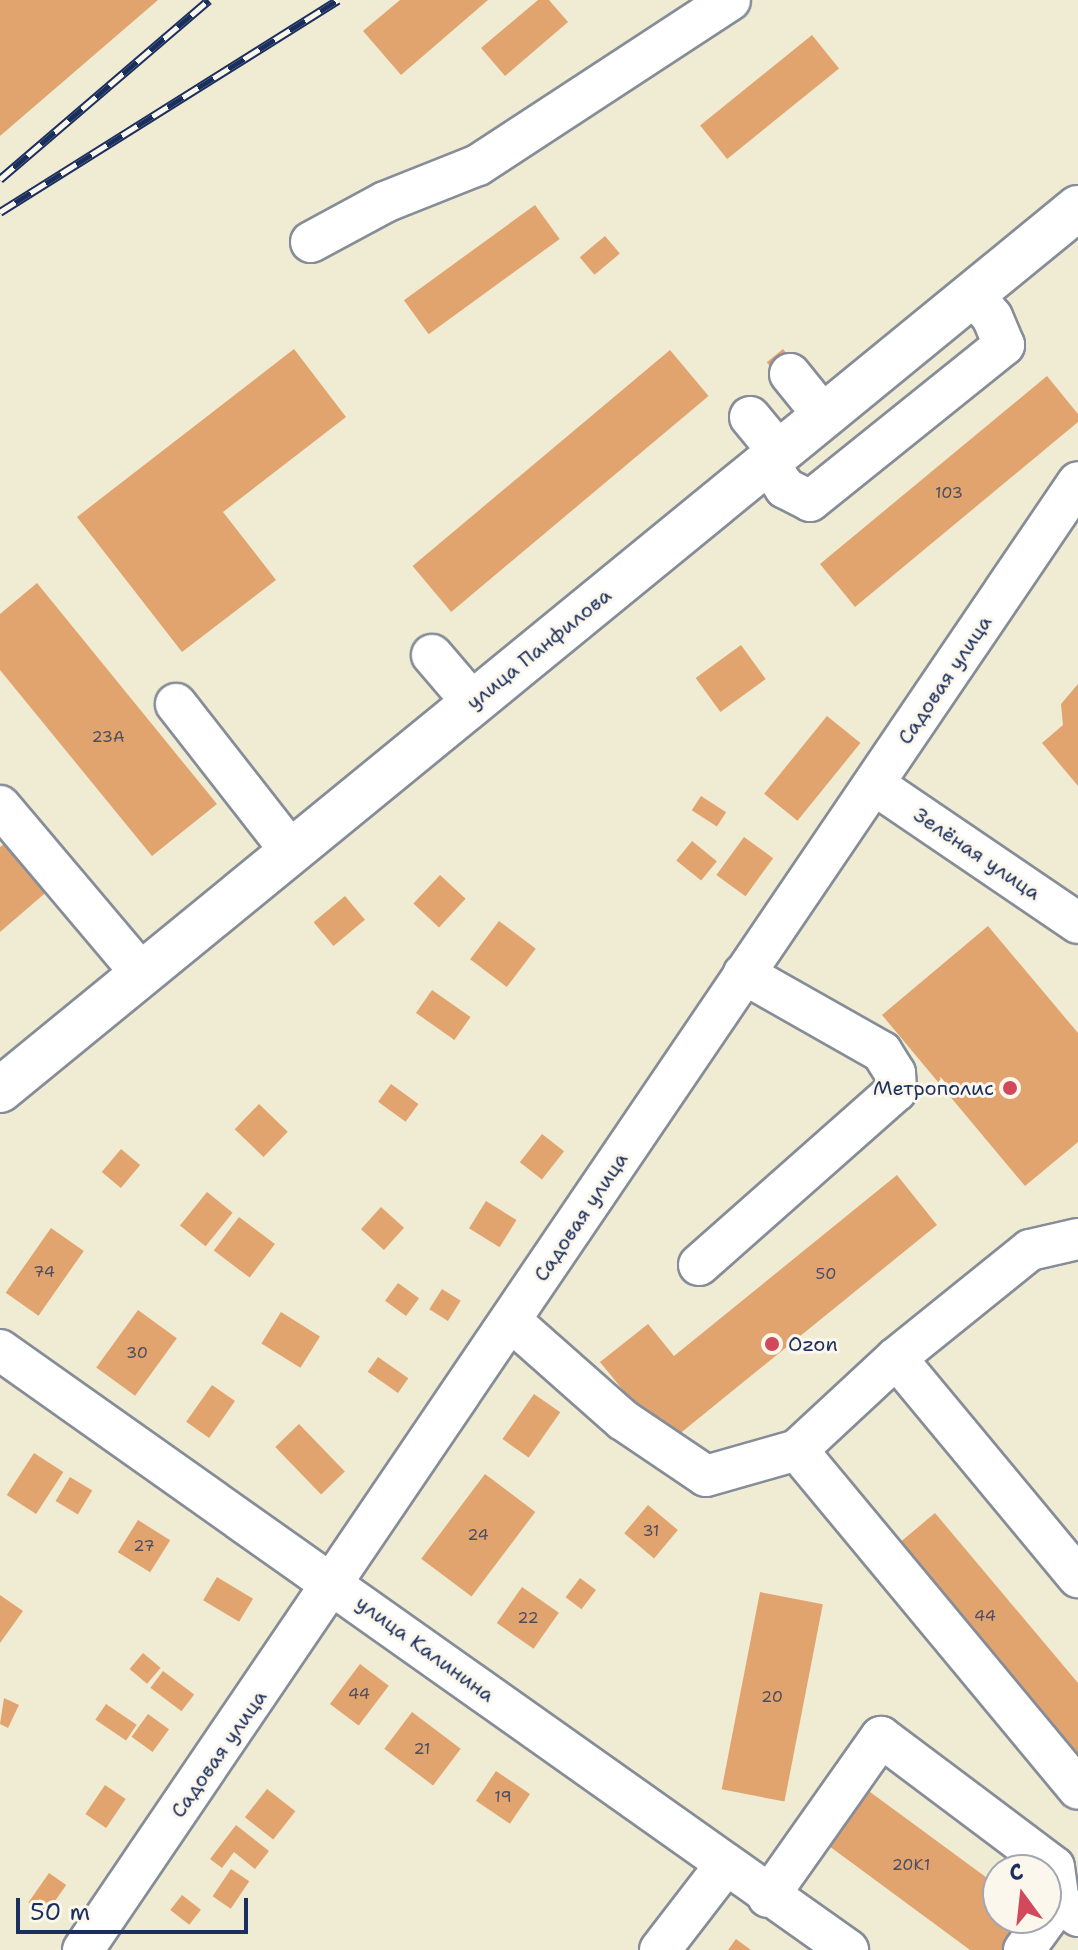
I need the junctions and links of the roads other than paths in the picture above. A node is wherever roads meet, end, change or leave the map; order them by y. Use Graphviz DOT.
graph roads {
  1 [pos="730,0"];
  2 [pos="1078,208"];
  3 [pos="311,242"];
  4 [pos="973,294"];
  5 [pos="790,374"];
  6 [pos="824,416"];
  7 [pos="750,417"];
  8 [pos="773,457"];
  9 [pos="1078,482"];
  10 [pos="432,655"];
  11 [pos="473,703"];
  12 [pos="176,704"];
  13 [pos="875,785"];
  14 [pos="0,806"];
  15 [pos="291,851"];
  16 [pos="1078,923"];
  17 [pos="142,974"];
  18 [pos="744,974"];
  19 [pos="0,1090"];
  20 [pos="1078,1239"];
  21 [pos="699,1265"];
  22 [pos="511,1321"];
  23 [pos="0,1350"];
  24 [pos="896,1358"];
  25 [pos="797,1450"];
  26 [pos="1078,1577"];
  27 [pos="336,1584"];
  28 [pos="1078,1789"];
  29 [pos="724,1867"];
  30 [pos="768,1897"];
  31 [pos="1069,1909"];
  32 [pos="83,1950"];
  33 [pos="660,1950"];
  34 [pos="848,1950"];
  35 [pos="1024,1950"];
  1 -- 3 [label="street"];
  2 -- 4 [label="main road, улица Панфилова"];
  4 -- 6 [label="main road, улица Панфилова"];
  4 -- 8 [label="street"];
  5 -- 6 [label="street"];
  6 -- 8 [label="main road, улица Панфилова"];
  7 -- 8 [label="street"];
  8 -- 11 [label="main road, улица Панфилова"];
  9 -- 13 [label="street, Садовая улица"];
  10 -- 11 [label="street"];
  11 -- 15 [label="main road, улица Панфилова"];
  12 -- 15 [label="street"];
  13 -- 16 [label="street, Зелёная улица"];
  13 -- 18 [label="street, Садовая улица"];
  14 -- 17 [label="street"];
  15 -- 17 [label="main road, улица Панфилова"];
  17 -- 19 [label="main road, улица Панфилова"];
  18 -- 21 [label="street"];
  18 -- 22 [label="street, Садовая улица"];
  20 -- 24 [label="street"];
  22 -- 25 [label="street"];
  22 -- 27 [label="street, Садовая улица"];
  23 -- 27 [label="street, улица Калинина"];
  24 -- 25 [label="street"];
  24 -- 26 [label="street"];
  25 -- 28 [label="street"];
  27 -- 29 [label="street, улица Калинина"];
  27 -- 32 [label="street, Садовая улица"];
  29 -- 30 [label="street, улица Калинина"];
  29 -- 33 [label="street"];
  30 -- 31 [label="street"];
  30 -- 34 [label="street, улица Калинина"];
  31 -- 35 [label="street"];
}
